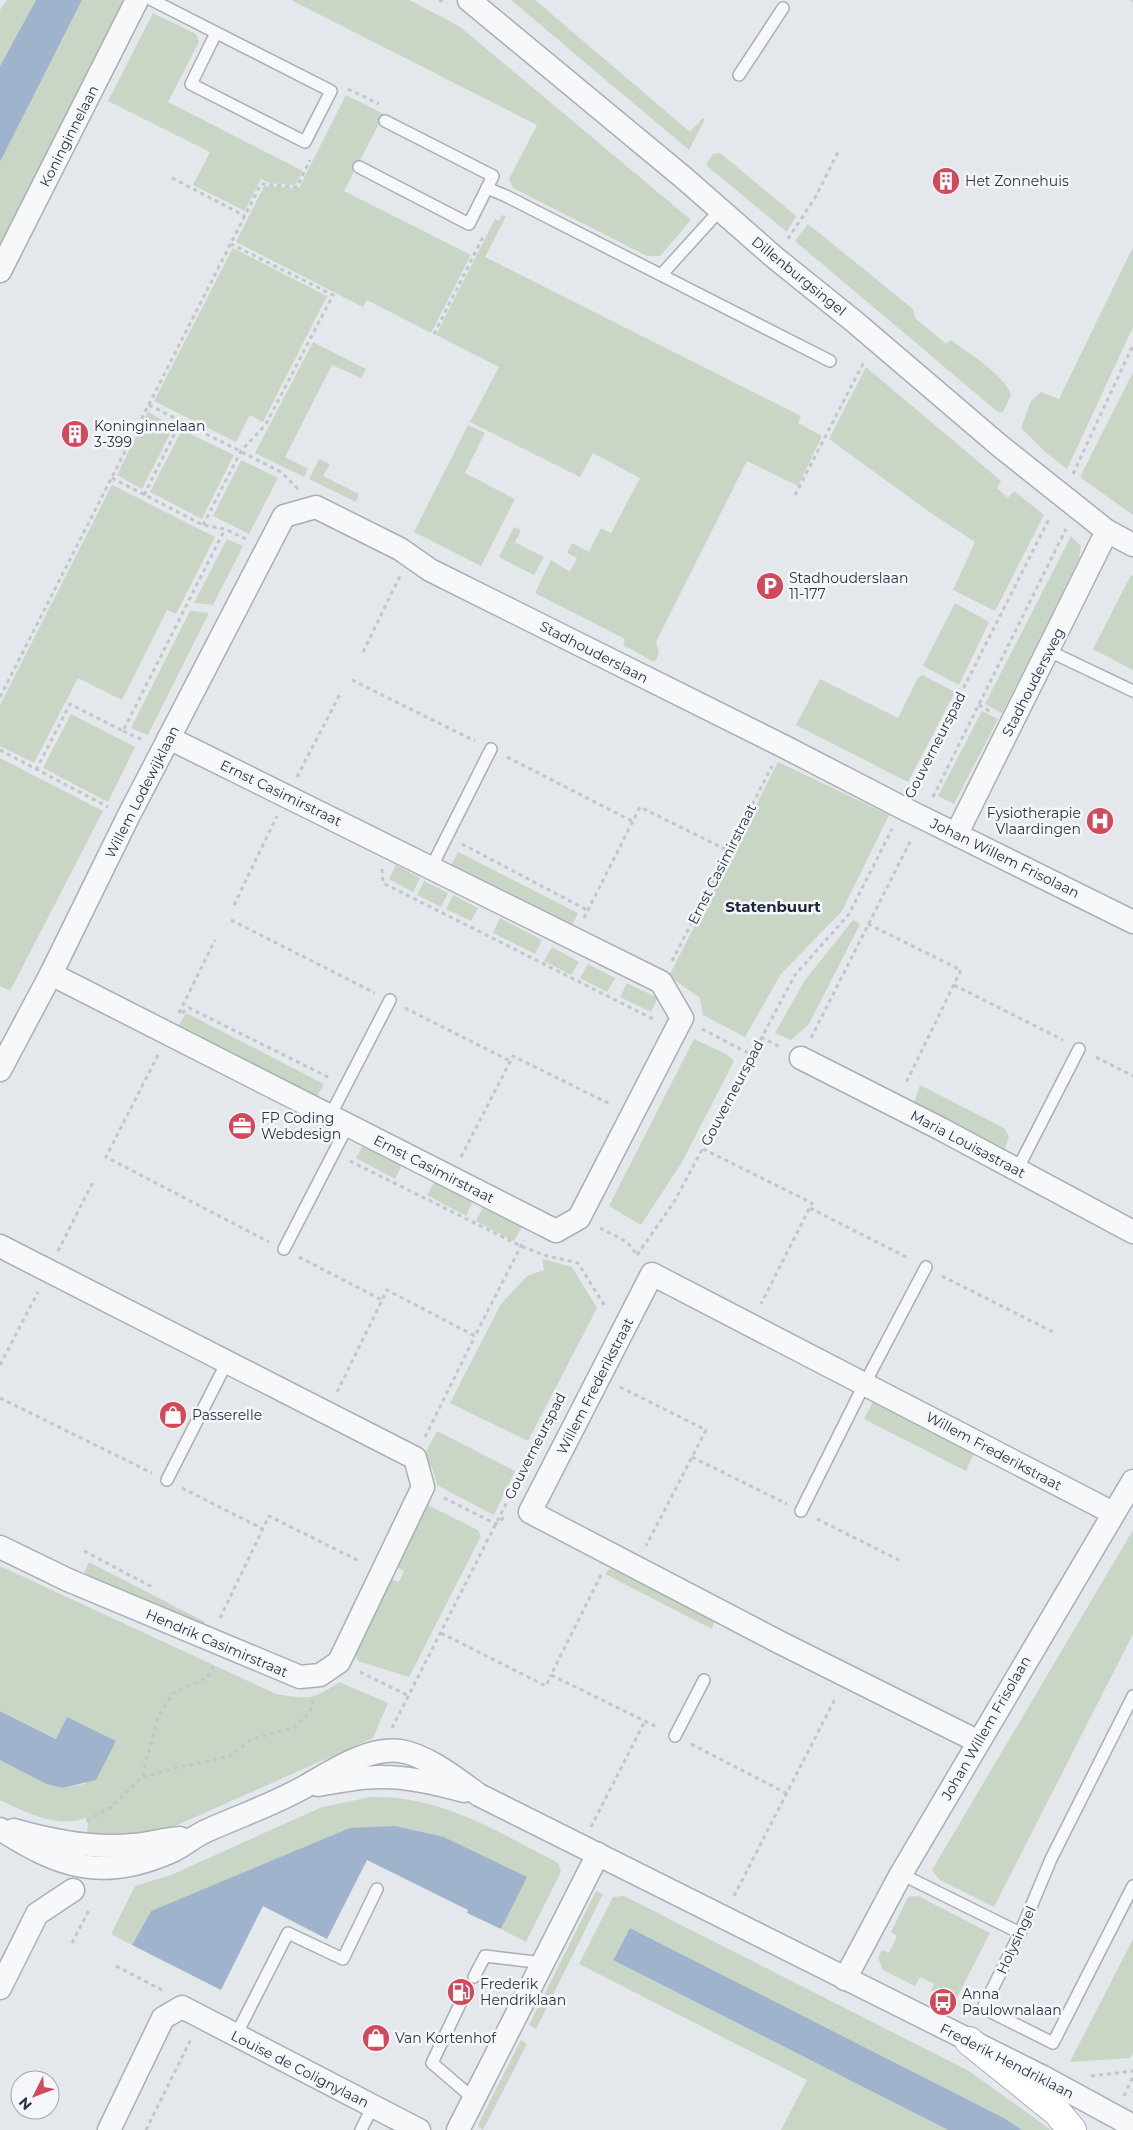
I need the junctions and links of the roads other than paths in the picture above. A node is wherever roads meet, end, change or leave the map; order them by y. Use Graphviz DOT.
graph roads {
  1 [pos="136,0"];
  2 [pos="152,0"];
  3 [pos="468,0"];
  4 [pos="784,8"];
  5 [pos="216,33"];
  6 [pos="738,75"];
  7 [pos="385,120"];
  8 [pos="359,167"];
  9 [pos="487,188"];
  10 [pos="720,210"];
  11 [pos="0,271"];
  12 [pos="662,274"];
  13 [pos="830,361"];
  14 [pos="284,516"];
  15 [pos="1107,531"];
  16 [pos="1133,545"];
  17 [pos="1049,651"];
  18 [pos="1133,691"];
  19 [pos="169,738"];
  20 [pos="491,749"];
  21 [pos="913,813"];
  22 [pos="957,833"];
  23 [pos="431,868"];
  24 [pos="1133,922"];
  25 [pos="52,974"];
  26 [pos="390,1000"];
  27 [pos="1080,1048"];
  28 [pos="801,1058"];
  29 [pos="0,1070"];
  30 [pos="339,1121"];
  31 [pos="1017,1170"];
  32 [pos="1133,1232"];
  33 [pos="0,1246"];
  34 [pos="284,1249"];
  35 [pos="926,1267"];
  36 [pos="227,1362"];
  37 [pos="865,1383"];
  38 [pos="167,1480"];
  39 [pos="1133,1480"];
  40 [pos="801,1511"];
  41 [pos="1113,1513"];
  42 [pos="0,1547"];
  43 [pos="704,1680"];
  44 [pos="1133,1696"];
  45 [pos="675,1736"];
  46 [pos="978,1741"];
  47 [pos="305,1787"];
  48 [pos="479,1794"];
  49 [pos="0,1827"];
  50 [pos="193,1837"];
  51 [pos="590,1850"];
  52 [pos="900,1874"];
  53 [pos="1133,1886"];
  54 [pos="377,1888"];
  55 [pos="73,1890"];
  56 [pos="1020,1934"];
  57 [pos="543,1963"];
  58 [pos="474,1977"];
  59 [pos="845,1979"];
  60 [pos="0,1988"];
  61 [pos="460,2004"];
  62 [pos="236,2035"];
  63 [pos="969,2041"];
  64 [pos="474,2098"];
  65 [pos="373,2106"];
  66 [pos="1133,2126"];
  67 [pos="109,2130"];
  68 [pos="361,2130"];
  69 [pos="418,2130"];
  70 [pos="458,2130"];
  71 [pos="1072,2130"];
  1 -- 11 [label="street, Koninginnelaan"];
  2 -- 5 [label="lane"];
  3 -- 10 [label="street, Dillenburgsingel"];
  4 -- 6 [label="lane"];
  5 -- 5 [label="lane"];
  7 -- 9 [label="lane"];
  8 -- 9 [label="lane"];
  9 -- 12 [label="lane"];
  10 -- 12 [label="lane"];
  10 -- 15 [label="street, Dillenburgsingel"];
  12 -- 13 [label="lane"];
  14 -- 19 [label="street, Willem Lodewijklaan"];
  14 -- 21 [label="street, Stadhouderslaan"];
  15 -- 16 [label="street, Dillenburgsingel"];
  15 -- 17 [label="street, Stadhoudersweg"];
  17 -- 18 [label="lane"];
  17 -- 22 [label="street, Stadhoudersweg"];
  19 -- 23 [label="street, Ernst Casimirstraat"];
  19 -- 25 [label="street, Willem Lodewijklaan"];
  20 -- 23 [label="lane"];
  21 -- 22 [label="street, Johan Willem Frisolaan"];
  22 -- 24 [label="street, Johan Willem Frisolaan"];
  23 -- 30 [label="street, Ernst Casimirstraat"];
  25 -- 29 [label="street, Willem Lodewijklaan"];
  25 -- 30 [label="street, Ernst Casimirstraat"];
  26 -- 30 [label="lane"];
  27 -- 31 [label="lane"];
  28 -- 31 [label="street, Maria Louisastraat"];
  30 -- 34 [label="lane"];
  31 -- 32 [label="street, Maria Louisastraat"];
  33 -- 36 [label="street"];
  35 -- 37 [label="lane"];
  36 -- 38 [label="lane"];
  36 -- 42 [label="street, Hendrik Casimirstraat"];
  37 -- 40 [label="lane"];
  37 -- 41 [label="street, Willem Frederikstraat"];
  37 -- 46 [label="street, Willem Frederikstraat"];
  39 -- 41 [label="street, Johan Willem Frisolaan"];
  41 -- 46 [label="street, Johan Willem Frisolaan"];
  43 -- 45 [label="lane"];
  44 -- 56 [label="lane, Holysingel"];
  46 -- 52 [label="street, Johan Willem Frisolaan"];
  47 -- 48 [label="street, Frederik Hendriklaan"];
  47 -- 48 [label="street, Frederik Hendriklaan"];
  47 -- 50 [label="street, Frederik Hendriklaan"];
  48 -- 51 [label="street, Frederik Hendriklaan"];
  49 -- 50 [label="street, Frederik Hendriklaan"];
  49 -- 50 [label="street, Frederik Hendriklaan"];
  51 -- 57 [label="street"];
  51 -- 59 [label="street, Frederik Hendriklaan"];
  52 -- 56 [label="lane"];
  52 -- 59 [label="street, Johan Willem Frisolaan"];
  53 -- 56 [label="lane, Holysingel"];
  54 -- 62 [label="lane"];
  55 -- 60 [label="street"];
  57 -- 58 [label="lane"];
  57 -- 64 [label="street"];
  59 -- 63 [label="street, Frederik Hendriklaan"];
  61 -- 64 [label="lane"];
  62 -- 65 [label="street, Louise de Colignylaan"];
  62 -- 67 [label="street, Louise de Colignylaan"];
  63 -- 66 [label="street, Frederik Hendriklaan"];
  63 -- 71 [label="street"];
  64 -- 70 [label="street"];
  65 -- 68 [label="lane"];
  65 -- 69 [label="street, Louise de Colignylaan"];
}
